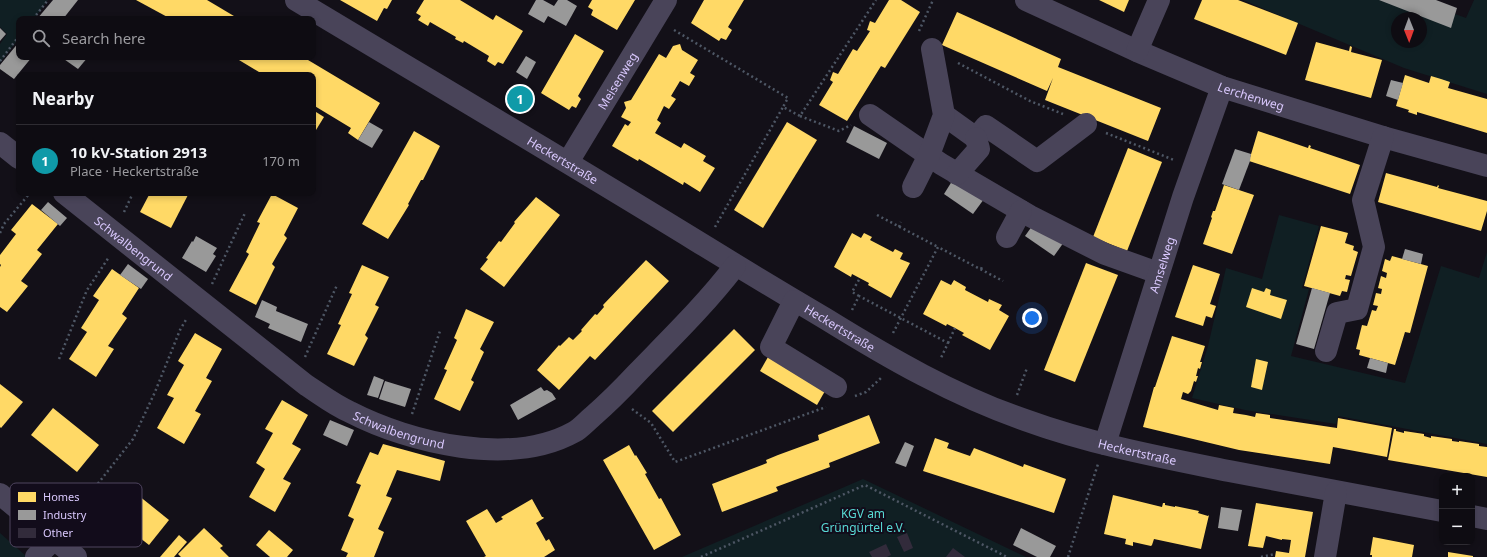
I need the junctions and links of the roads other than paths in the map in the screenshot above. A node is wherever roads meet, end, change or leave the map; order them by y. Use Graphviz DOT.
graph roads {
  1 [pos="296,0"];
  2 [pos="1026,0"];
  3 [pos="1159,0"];
  4 [pos="660,9"];
  5 [pos="932,49"];
  6 [pos="1137,51"];
  7 [pos="1222,87"];
  8 [pos="870,115"];
  9 [pos="944,115"];
  10 [pos="1086,124"];
  11 [pos="1383,137"];
  12 [pos="976,138"];
  13 [pos="0,143"];
  14 [pos="929,155"];
  15 [pos="16,156"];
  16 [pos="568,162"];
  17 [pos="1487,166"];
  18 [pos="958,174"];
  19 [pos="913,188"];
  20 [pos="68,196"];
  21 [pos="1030,210"];
  22 [pos="1007,237"];
  23 [pos="735,266"];
  24 [pos="1158,274"];
  25 [pos="794,301"];
  26 [pos="1326,351"];
  27 [pos="839,397"];
  28 [pos="1105,444"];
  29 [pos="1336,492"];
  30 [pos="0,494"];
  31 [pos="10,502"];
  32 [pos="1439,510"];
  33 [pos="1475,517"];
  34 [pos="1487,519"];
  35 [pos="46,547"];
  36 [pos="64,547"];
  37 [pos="36,557"];
  38 [pos="76,557"];
  39 [pos="1325,557"];
  1 -- 16 [label="street, Heckertstraße"];
  2 -- 6 [label="street, Lerchenweg"];
  3 -- 6 [label="street"];
  4 -- 16 [label="street, Meisenweg"];
  5 -- 9 [label="street"];
  6 -- 7 [label="street, Lerchenweg"];
  7 -- 11 [label="street, Lerchenweg"];
  7 -- 24 [label="street, Amselweg"];
  8 -- 14 [label="street"];
  9 -- 12 [label="street"];
  9 -- 14 [label="street"];
  10 -- 12 [label="street"];
  11 -- 17 [label="street, Lerchenweg"];
  11 -- 26 [label="street"];
  12 -- 18 [label="street"];
  13 -- 15 [label="street"];
  14 -- 18 [label="street"];
  14 -- 19 [label="street"];
  16 -- 23 [label="street, Heckertstraße"];
  18 -- 21 [label="street"];
  20 -- 23 [label="street, Schwalbengrund"];
  21 -- 22 [label="street"];
  21 -- 24 [label="street"];
  23 -- 25 [label="street, Heckertstraße"];
  24 -- 28 [label="street, Amselweg"];
  25 -- 27 [label="street"];
  25 -- 28 [label="street, Heckertstraße"];
  28 -- 29 [label="street, Heckertstraße"];
  29 -- 32 [label="street, Heckertstraße"];
  29 -- 39 [label="street"];
  30 -- 31 [label="street"];
  33 -- 34 [label="street"];
  35 -- 37 [label="street"];
  36 -- 38 [label="street"];
}
